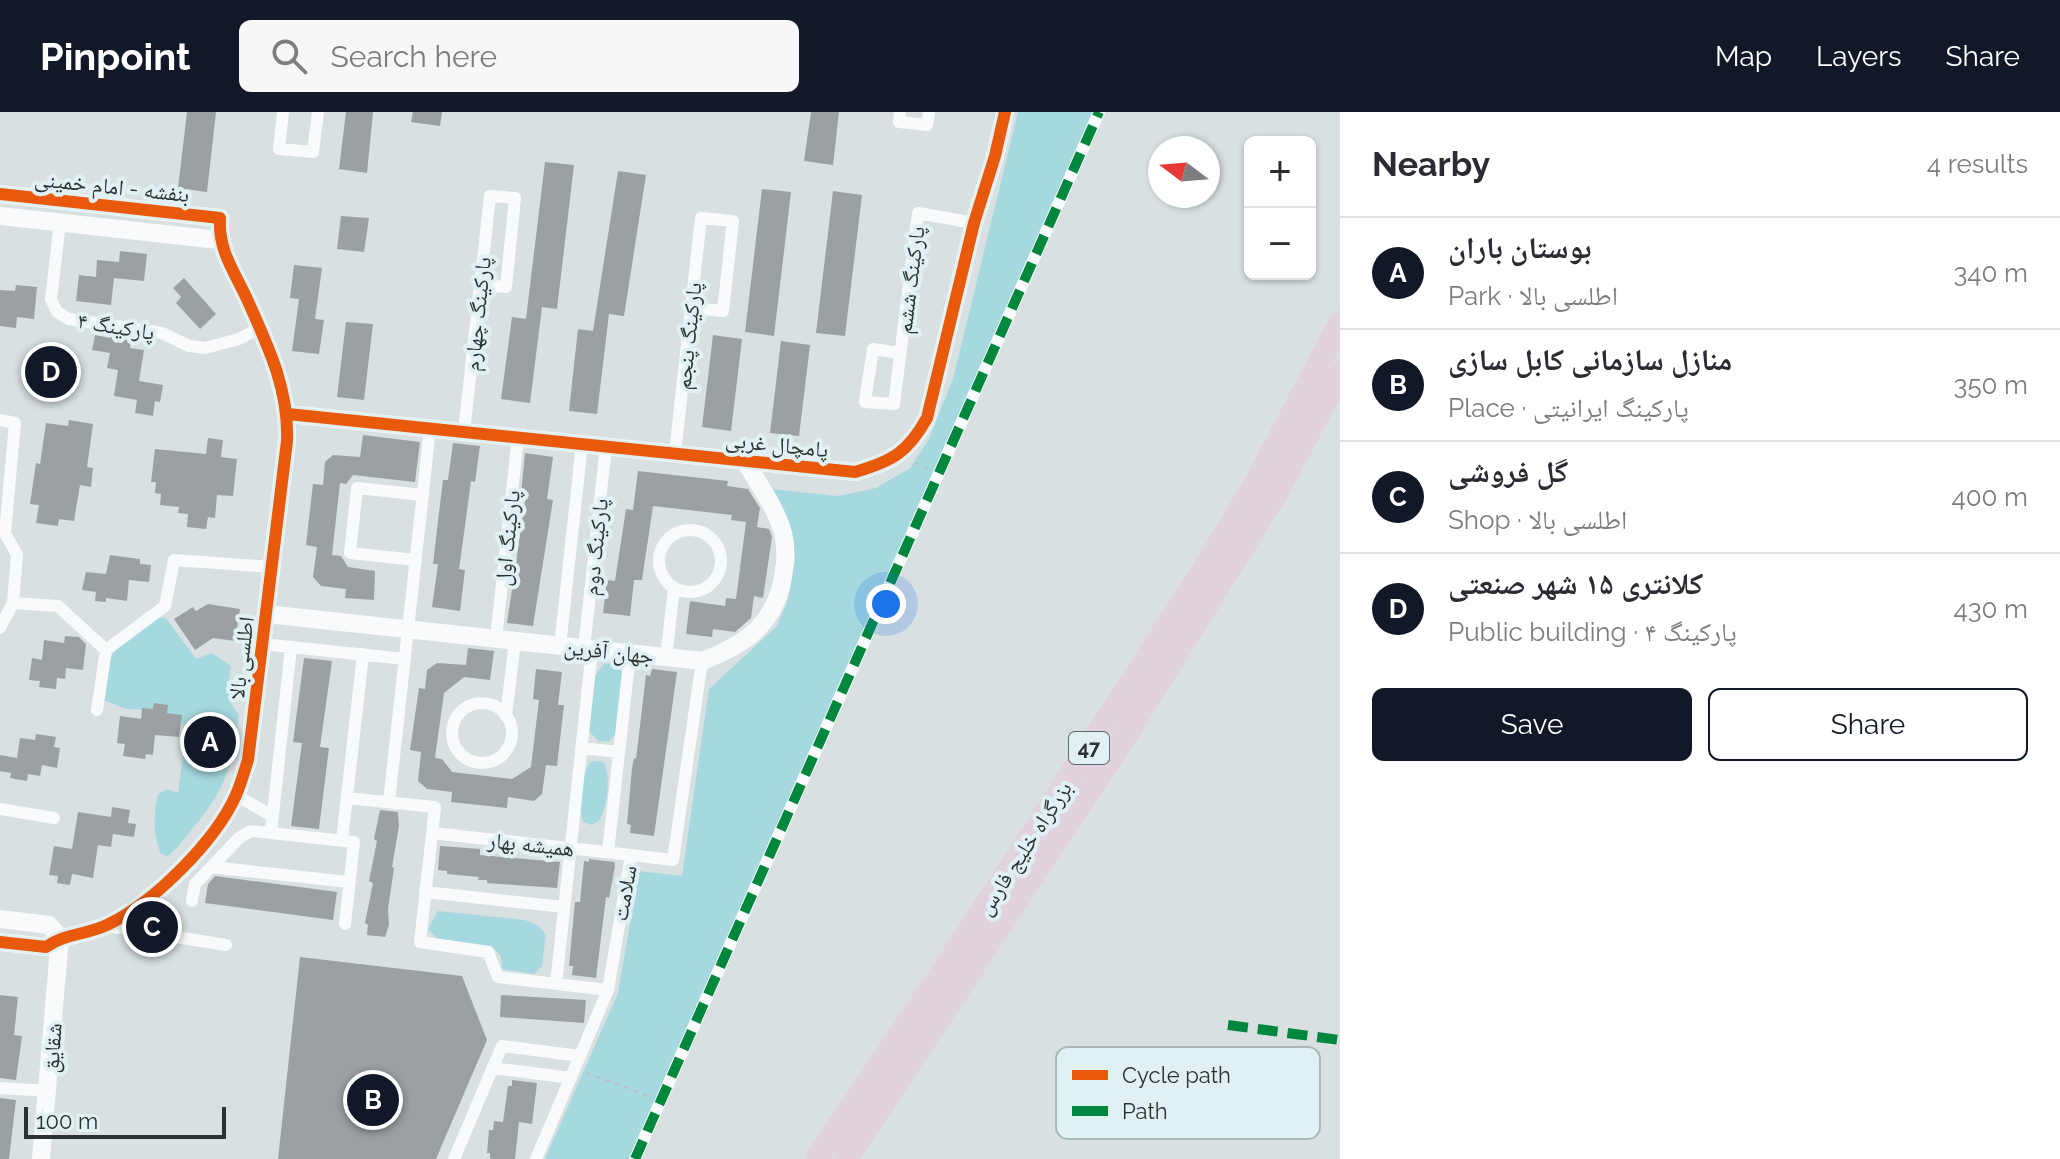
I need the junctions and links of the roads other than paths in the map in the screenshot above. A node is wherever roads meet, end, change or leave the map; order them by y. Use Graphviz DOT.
graph roads {
  1 [pos="283,112"];
  2 [pos="318,112"];
  3 [pos="929,112"];
  4 [pos="992,112"];
  5 [pos="1005,112"];
  6 [pos="1099,112"];
  7 [pos="900,117"];
  8 [pos="0,194"];
  9 [pos="0,216"];
  10 [pos="60,222"];
  11 [pos="974,223"];
  12 [pos="219,240"];
  13 [pos="480,285"];
  14 [pos="691,308"];
  15 [pos="1340,323"];
  16 [pos="260,328"];
  17 [pos="900,353"];
  18 [pos="1340,373"];
  19 [pos="288,414"];
  20 [pos="0,420"];
  21 [pos="430,429"];
  22 [pos="464,432"];
  23 [pos="518,437"];
  24 [pos="582,444"];
  25 [pos="606,446"];
  26 [pos="675,453"];
  27 [pos="745,461"];
  28 [pos="423,495"];
  29 [pos="571,545"];
  30 [pos="595,548"];
  31 [pos="416,560"];
  32 [pos="272,567"];
  33 [pos="674,588"];
  34 [pos="13,603"];
  35 [pos="266,614"];
  36 [pos="0,628"];
  37 [pos="409,630"];
  38 [pos="496,639"];
  39 [pos="515,641"];
  40 [pos="262,644"];
  41 [pos="560,646"];
  42 [pos="291,647"];
  43 [pos="588,649"];
  44 [pos="106,650"];
  45 [pos="363,654"];
  46 [pos="630,654"];
  47 [pos="666,658"];
  48 [pos="405,659"];
  49 [pos="702,661"];
  50 [pos="97,710"];
  51 [pos="506,716"];
  52 [pos="581,748"];
  53 [pos="619,752"];
  54 [pos="236,795"];
  55 [pos="347,798"];
  56 [pos="389,802"];
  57 [pos="0,809"];
  58 [pos="272,816"];
  59 [pos="54,818"];
  60 [pos="271,833"];
  61 [pos="432,833"];
  62 [pos="342,841"];
  63 [pos="570,849"];
  64 [pos="608,852"];
  65 [pos="631,855"];
  66 [pos="211,867"];
  67 [pos="349,882"];
  68 [pos="425,892"];
  69 [pos="192,901"];
  70 [pos="564,907"];
  71 [pos="0,919"];
  72 [pos="345,924"];
  73 [pos="105,926"];
  74 [pos="60,937"];
  75 [pos="0,942"];
  76 [pos="226,945"];
  77 [pos="556,984"];
  78 [pos="608,990"];
  79 [pos="580,1056"];
  80 [pos="493,1068"];
  81 [pos="571,1078"];
  82 [pos="0,1088"];
  83 [pos="48,1091"];
  84 [pos="41,1159"];
  85 [pos="454,1159"];
  86 [pos="536,1159"];
  87 [pos="635,1159"];
  88 [pos="817,1159"];
  89 [pos="846,1159"];
  1 -- 2 [label="street"];
  3 -- 7 [label="street"];
  4 -- 11 [label="street, پامچال غربی"];
  5 -- 11 [label="street, پامچال غربی"];
  6 -- 87 [label="street"];
  8 -- 12 [label="street, بنفشه - امام خمینی"];
  9 -- 10 [label="street, بنفشه - امام خمینی"];
  10 -- 12 [label="street, بنفشه - امام خمینی"];
  10 -- 16 [label="street, پارکینگ ۴"];
  11 -- 17 [label="street, پارکینگ ششم"];
  11 -- 27 [label="street, پامچال غربی"];
  12 -- 16 [label="street, اطلسی بالا"];
  13 -- 13 [label="street, پارکینگ چهارم"];
  13 -- 22 [label="street, پارکینگ چهارم"];
  14 -- 14 [label="street, پارکینگ پنجم"];
  14 -- 26 [label="street, پارکینگ پنجم"];
  15 -- 88 [label="highway, بزرگراه خلیج فارس / 47"];
  16 -- 19 [label="street, اطلسی بالا"];
  17 -- 17 [label="street, پارکینگ ششم"];
  18 -- 89 [label="highway, بزرگراه خلیج فارس / 47"];
  19 -- 21 [label="street, پامچال غربی"];
  19 -- 32 [label="street, اطلسی بالا"];
  20 -- 34 [label="street"];
  21 -- 22 [label="street, پامچال غربی"];
  21 -- 28 [label="street"];
  22 -- 23 [label="street, پامچال غربی"];
  23 -- 24 [label="street, پامچال غربی"];
  23 -- 38 [label="street, پارکینگ اول"];
  24 -- 25 [label="street, پامچال غربی"];
  24 -- 29 [label="street, پارکینگ دوم"];
  25 -- 26 [label="street, پامچال غربی"];
  25 -- 30 [label="street, پارکینگ دوم"];
  26 -- 27 [label="street, پامچال غربی"];
  27 -- 49 [label="street, جهان آفرین"];
  28 -- 31 [label="street"];
  28 -- 31 [label="street"];
  29 -- 30 [label="street"];
  29 -- 41 [label="street, پارکینگ دوم"];
  30 -- 43 [label="street, پارکینگ دوم"];
  31 -- 37 [label="street"];
  32 -- 35 [label="street, اطلسی بالا"];
  32 -- 44 [label="street"];
  33 -- 33 [label="street"];
  33 -- 47 [label="street"];
  34 -- 36 [label="street"];
  34 -- 44 [label="street"];
  35 -- 37 [label="street, جهان آفرین"];
  35 -- 40 [label="street, اطلسی بالا"];
  37 -- 38 [label="street, جهان آفرین"];
  37 -- 48 [label="street"];
  38 -- 39 [label="street, جهان آفرین"];
  39 -- 41 [label="street, جهان آفرین"];
  39 -- 51 [label="street"];
  40 -- 42 [label="street"];
  40 -- 54 [label="street, اطلسی بالا"];
  41 -- 43 [label="street, جهان آفرین"];
  42 -- 45 [label="street"];
  42 -- 58 [label="street"];
  43 -- 46 [label="street, جهان آفرین"];
  43 -- 52 [label="street, پارکینگ دوم"];
  44 -- 50 [label="street"];
  45 -- 48 [label="street"];
  45 -- 55 [label="street"];
  46 -- 47 [label="street, جهان آفرین"];
  46 -- 53 [label="street"];
  47 -- 49 [label="street, جهان آفرین"];
  48 -- 56 [label="street"];
  49 -- 65 [label="street, سلامت"];
  51 -- 51 [label="street"];
  52 -- 53 [label="street"];
  52 -- 63 [label="street, پارکینگ دوم"];
  53 -- 64 [label="street"];
  54 -- 58 [label="street"];
  54 -- 73 [label="street, اطلسی بالا"];
  55 -- 56 [label="street"];
  55 -- 62 [label="street"];
  56 -- 61 [label="street"];
  57 -- 59 [label="street"];
  58 -- 60 [label="street"];
  60 -- 62 [label="street"];
  60 -- 66 [label="street"];
  61 -- 63 [label="street, همیشه بهار"];
  61 -- 68 [label="street"];
  62 -- 67 [label="street"];
  63 -- 64 [label="street, همیشه بهار"];
  63 -- 70 [label="street, پارکینگ دوم"];
  64 -- 65 [label="street, همیشه بهار"];
  65 -- 78 [label="street, سلامت"];
  66 -- 67 [label="street"];
  66 -- 69 [label="street"];
  67 -- 72 [label="street"];
  68 -- 70 [label="street"];
  68 -- 77 [label="street"];
  70 -- 77 [label="street, پارکینگ دوم"];
  71 -- 74 [label="street"];
  73 -- 74 [label="street, اطلسی بالا"];
  73 -- 76 [label="street"];
  74 -- 75 [label="street, اطلسی بالا"];
  74 -- 83 [label="street, شقایق"];
  77 -- 78 [label="street"];
  78 -- 79 [label="street, سلامت"];
  79 -- 80 [label="street"];
  79 -- 81 [label="street, سلامت"];
  80 -- 81 [label="street"];
  80 -- 85 [label="street"];
  81 -- 86 [label="street, سلامت"];
  82 -- 83 [label="street"];
  83 -- 84 [label="street, شقایق"];
}
